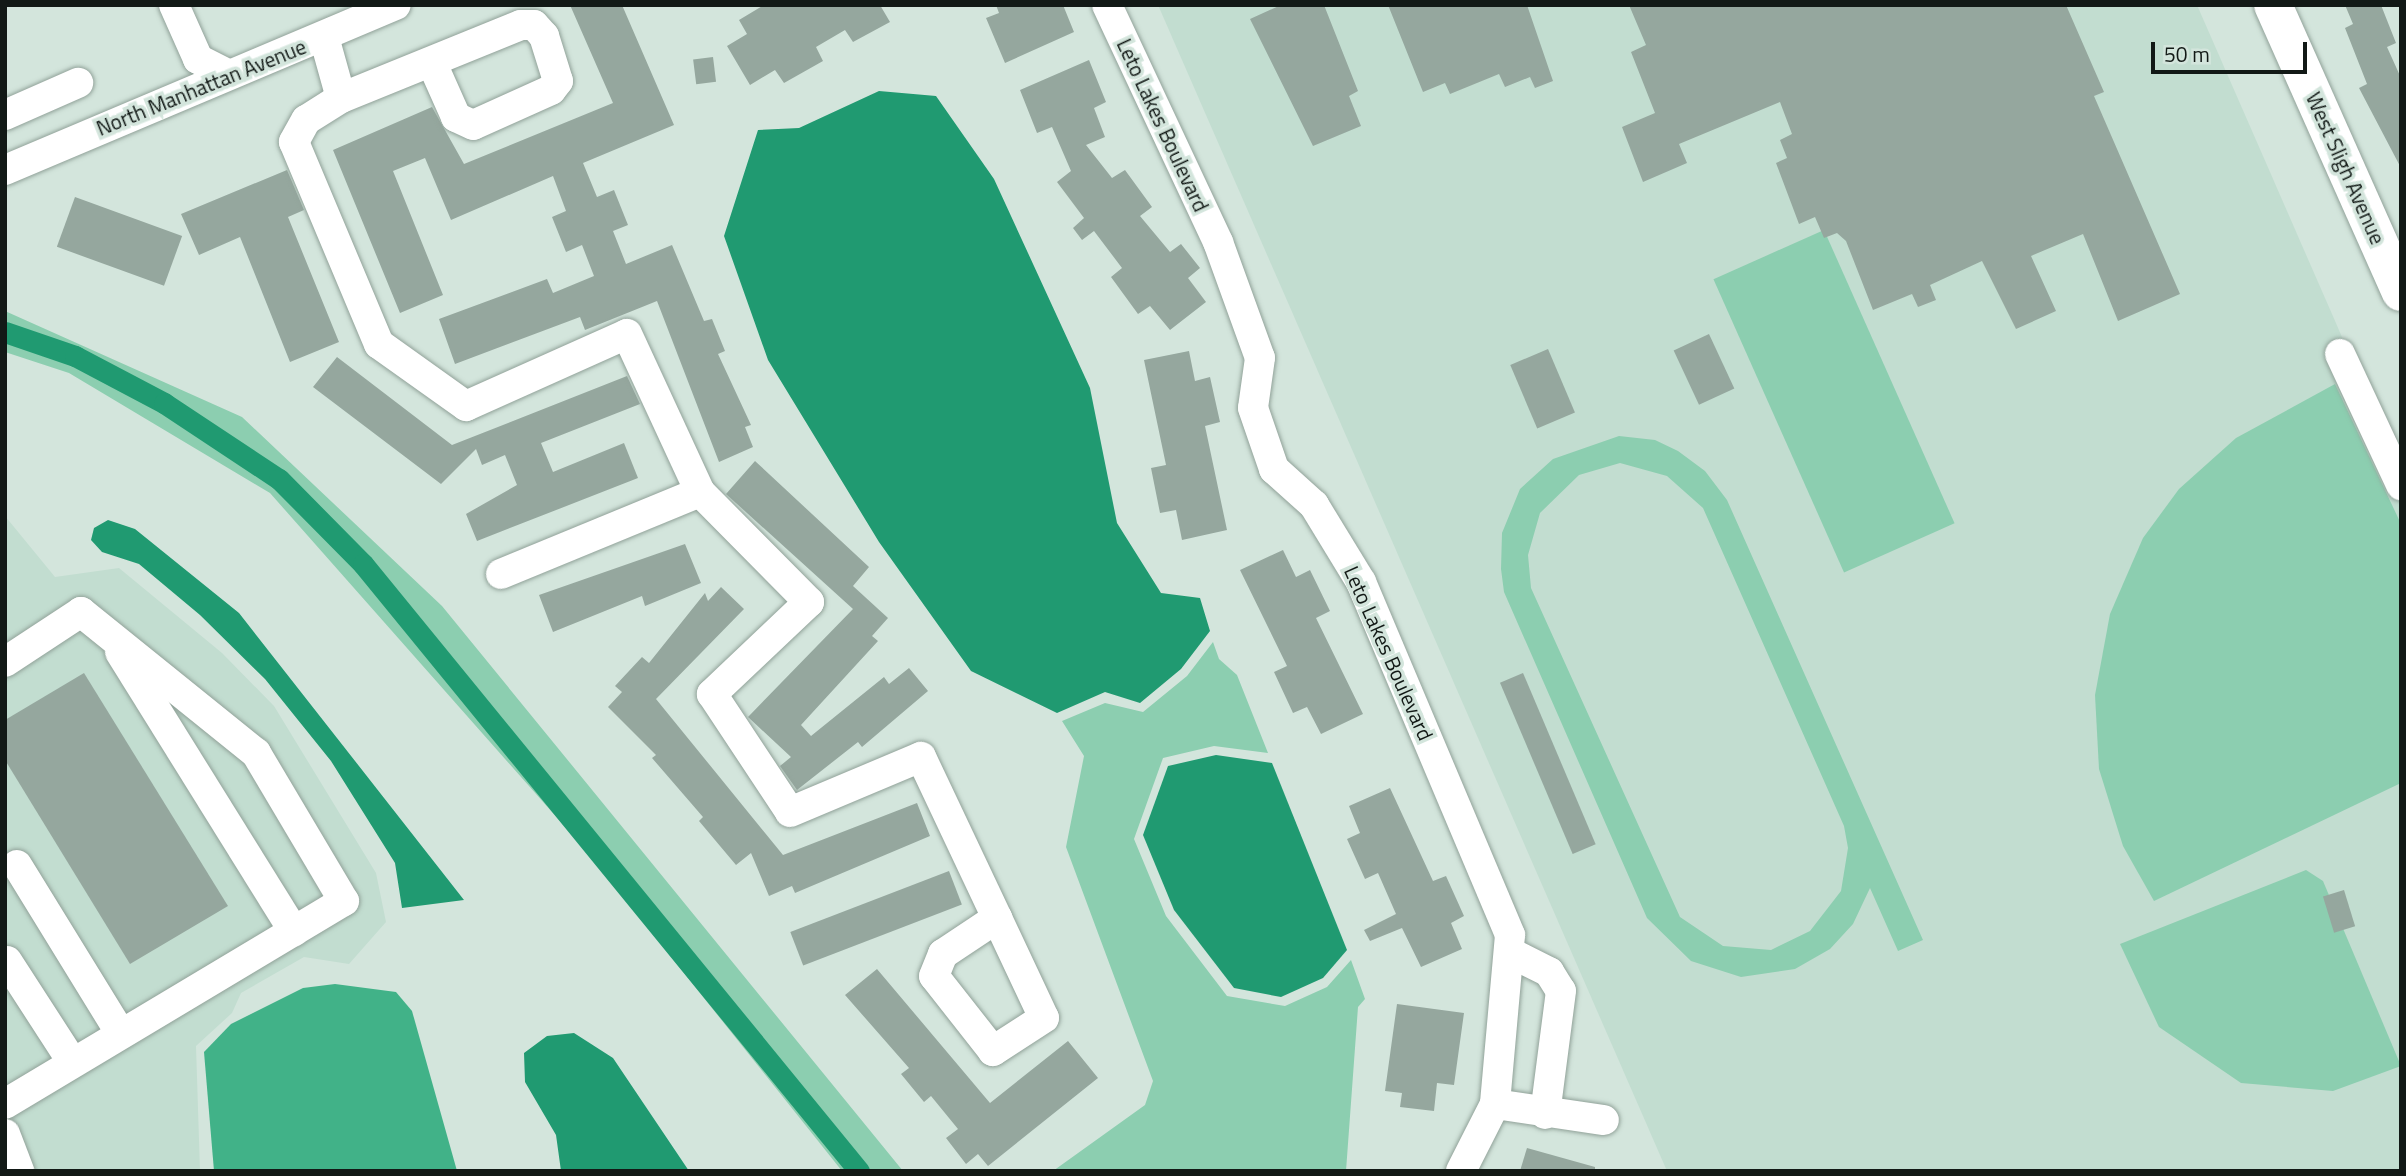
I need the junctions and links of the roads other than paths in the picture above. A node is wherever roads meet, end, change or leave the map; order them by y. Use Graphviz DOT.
graph roads {
  1 [pos="174,5"];
  2 [pos="396,5"];
  3 [pos="1107,5"];
  4 [pos="2273,5"];
  5 [pos="324,37"];
  6 [pos="432,63"];
  7 [pos="226,73"];
  8 [pos="78,83"];
  9 [pos="341,98"];
  10 [pos="5,115"];
  11 [pos="5,170"];
  12 [pos="2401,292"];
  13 [pos="2340,355"];
  14 [pos="2401,485"];
  15 [pos="700,492"];
  16 [pos="501,574"];
  17 [pos="108,633"];
  18 [pos="5,662"];
  19 [pos="9,861"];
  20 [pos="997,918"];
  21 [pos="294,931"];
  22 [pos="1509,952"];
  23 [pos="7,961"];
  24 [pos="121,1034"];
  25 [pos="73,1063"];
  26 [pos="5,1104"];
  27 [pos="1495,1104"];
  28 [pos="1545,1114"];
  29 [pos="1604,1120"];
  30 [pos="5,1134"];
  31 [pos="19,1171"];
  32 [pos="1461,1171"];
  1 -- 7 [label="street"];
  2 -- 5 [label="street, North Manhattan Avenue"];
  3 -- 22 [label="street, Leto Lakes Boulevard"];
  4 -- 12 [label="main road, West Sligh Avenue"];
  5 -- 7 [label="street, North Manhattan Avenue"];
  5 -- 9 [label="street"];
  6 -- 9 [label="street"];
  7 -- 11 [label="street, North Manhattan Avenue"];
  8 -- 10 [label="street"];
  9 -- 15 [label="street"];
  13 -- 14 [label="street"];
  15 -- 16 [label="street"];
  15 -- 20 [label="street"];
  17 -- 18 [label="street"];
  17 -- 21 [label="street"];
  17 -- 21 [label="street"];
  19 -- 24 [label="street"];
  21 -- 24 [label="street"];
  22 -- 27 [label="street, Leto Lakes Boulevard"];
  22 -- 28 [label="street"];
  23 -- 25 [label="street"];
  24 -- 25 [label="street"];
  25 -- 26 [label="street"];
  27 -- 28 [label="street"];
  27 -- 32 [label="street, Leto Lakes Boulevard"];
  28 -- 29 [label="street"];
  30 -- 31 [label="street"];
}
